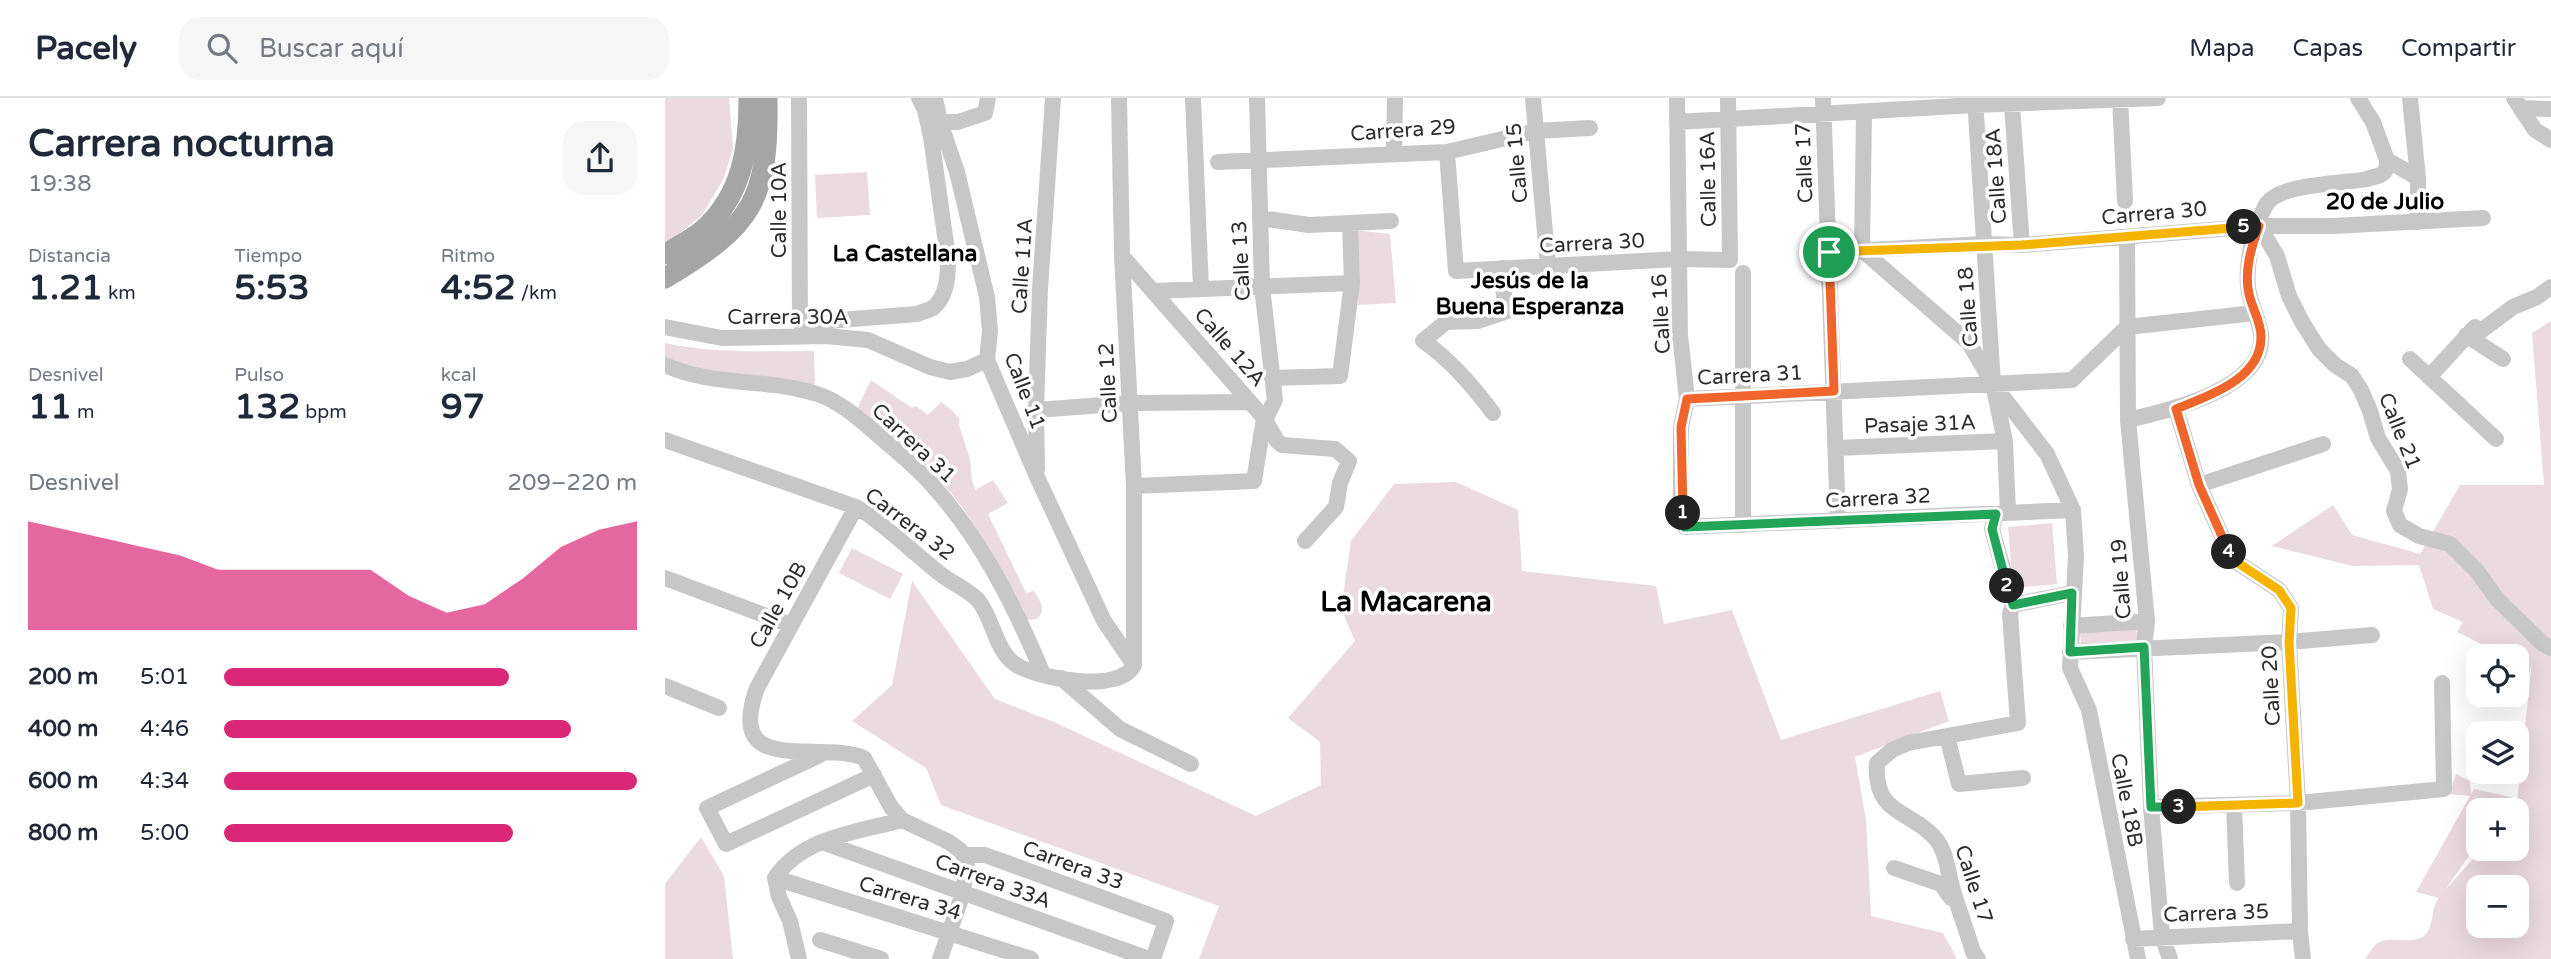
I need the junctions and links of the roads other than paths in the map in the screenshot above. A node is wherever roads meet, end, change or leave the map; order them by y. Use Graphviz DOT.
graph roads {
  1 [pos="749,98"];
  2 [pos="767,98"];
  3 [pos="799,98"];
  4 [pos="919,98"];
  5 [pos="935,98"];
  6 [pos="1053,98"];
  7 [pos="1119,98"];
  8 [pos="1192,98"];
  9 [pos="1257,98"];
  10 [pos="1395,98"];
  11 [pos="1533,98"];
  12 [pos="1677,98"];
  13 [pos="1728,98"];
  14 [pos="2120,98"];
  15 [pos="2158,98"];
  16 [pos="2358,98"];
  17 [pos="2410,98"];
  18 [pos="1975,102"];
  19 [pos="2517,103"];
  20 [pos="986,105"];
  21 [pos="2012,105"];
  22 [pos="1823,106"];
  23 [pos="2551,109"];
  24 [pos="1864,113"];
  25 [pos="1728,118"];
  26 [pos="940,122"];
  27 [pos="1677,122"];
  28 [pos="1590,128"];
  29 [pos="1536,131"];
  30 [pos="2551,140"];
  31 [pos="1447,152"];
  32 [pos="1394,153"];
  33 [pos="2387,160"];
  34 [pos="1259,161"];
  35 [pos="1218,162"];
  36 [pos="2418,178"];
  37 [pos="2125,201"];
  38 [pos="1260,218"];
  39 [pos="2483,218"];
  40 [pos="1391,221"];
  41 [pos="2418,222"];
  42 [pos="1350,224"];
  43 [pos="2259,226"];
  44 [pos="2127,237"];
  45 [pos="1985,244"];
  46 [pos="2022,245"];
  47 [pos="1862,250"];
  48 [pos="1829,252"];
  49 [pos="665,254"];
  50 [pos="1122,256"];
  51 [pos="1679,259"];
  52 [pos="1730,260"];
  53 [pos="1548,266"];
  54 [pos="1502,268"];
  55 [pos="1743,273"];
  56 [pos="665,278"];
  57 [pos="1352,283"];
  58 [pos="1262,287"];
  59 [pos="2551,287"];
  60 [pos="1201,289"];
  61 [pos="1153,290"];
  62 [pos="2255,313"];
  63 [pos="2488,315"];
  64 [pos="665,327"];
  65 [pos="2127,327"];
  66 [pos="2468,337"];
  67 [pos="2410,359"];
  68 [pos="2503,359"];
  69 [pos="987,360"];
  70 [pos="665,365"];
  71 [pos="2428,377"];
  72 [pos="1272,378"];
  73 [pos="1993,384"];
  74 [pos="1834,391"];
  75 [pos="1742,396"];
  76 [pos="1687,399"];
  77 [pos="1250,402"];
  78 [pos="1130,403"];
  79 [pos="2176,409"];
  80 [pos="1036,410"];
  81 [pos="1493,413"];
  82 [pos="1264,418"];
  83 [pos="2128,420"];
  84 [pos="2496,439"];
  85 [pos="665,440"];
  86 [pos="2005,441"];
  87 [pos="2323,444"];
  88 [pos="1836,448"];
  89 [pos="1038,479"];
  90 [pos="2199,485"];
  91 [pos="1134,486"];
  92 [pos="856,507"];
  93 [pos="2073,510"];
  94 [pos="2002,514"];
  95 [pos="1838,521"];
  96 [pos="1743,525"];
  97 [pos="1685,527"];
  98 [pos="1305,541"];
  99 [pos="665,578"];
  100 [pos="2072,593"];
  101 [pos="2013,605"];
  102 [pos="1104,621"];
  103 [pos="2147,621"];
  104 [pos="791,625"];
  105 [pos="1134,626"];
  106 [pos="2071,626"];
  107 [pos="2372,635"];
  108 [pos="2289,642"];
  109 [pos="2144,647"];
  110 [pos="2551,648"];
  111 [pos="2070,652"];
  112 [pos="1134,665"];
  113 [pos="1052,676"];
  114 [pos="2442,683"];
  115 [pos="665,686"];
  116 [pos="719,708"];
  117 [pos="1947,736"];
  118 [pos="826,752"];
  119 [pos="1191,764"];
  120 [pos="874,775"];
  121 [pos="2023,778"];
  122 [pos="2298,803"];
  123 [pos="2234,805"];
  124 [pos="2151,807"];
  125 [pos="902,820"];
  126 [pos="823,842"];
  127 [pos="966,858"];
  128 [pos="1894,868"];
  129 [pos="775,878"];
  130 [pos="2237,883"];
  131 [pos="963,893"];
  132 [pos="1960,912"];
  133 [pos="2300,931"];
  134 [pos="950,933"];
  135 [pos="2162,936"];
  136 [pos="2133,939"];
  137 [pos="820,940"];
  138 [pos="799,959"];
  139 [pos="881,959"];
  140 [pos="940,959"];
  141 [pos="1031,959"];
  142 [pos="1151,959"];
  143 [pos="1978,959"];
  144 [pos="2139,959"];
  145 [pos="2170,959"];
  146 [pos="2303,959"];
  1 -- 49 [label="main road"];
  2 -- 56 [label="main road"];
  3 -- 4 [label="street, Calle 10A"];
  5 -- 26 [label="street, Calle 11"];
  6 -- 80 [label="street, Calle 11A"];
  7 -- 50 [label="street, Calle 12"];
  8 -- 60 [label="street, Calle 12A"];
  9 -- 34 [label="street, Calle 13"];
  10 -- 32 [label="street"];
  11 -- 29 [label="street, Calle 15"];
  12 -- 27 [label="street, Calle 16"];
  13 -- 25 [label="street, Calle 16A"];
  14 -- 15 [label="street"];
  14 -- 21 [label="street"];
  14 -- 37 [label="street"];
  16 -- 33 [label="street"];
  17 -- 36 [label="street"];
  18 -- 21 [label="street"];
  18 -- 24 [label="street"];
  18 -- 45 [label="street, Calle 18"];
  19 -- 23 [label="street"];
  19 -- 30 [label="street"];
  20 -- 26 [label="street"];
  21 -- 46 [label="street, Calle 18A"];
  22 -- 24 [label="street"];
  22 -- 25 [label="street"];
  22 -- 48 [label="street, Calle 17"];
  24 -- 47 [label="street"];
  25 -- 27 [label="street"];
  25 -- 52 [label="street, Calle 16A"];
  26 -- 69 [label="street, Calle 11"];
  27 -- 51 [label="street, Calle 16"];
  28 -- 29 [label="street, Carrera 29"];
  29 -- 31 [label="street, Carrera 29"];
  29 -- 53 [label="street, Calle 15"];
  31 -- 32 [label="street, Carrera 29"];
  31 -- 54 [label="street, Carrera 30"];
  32 -- 34 [label="street, Carrera 29"];
  33 -- 36 [label="street"];
  33 -- 43 [label="street"];
  34 -- 35 [label="street, Carrera 29"];
  34 -- 38 [label="street, Calle 13"];
  36 -- 41 [label="street"];
  38 -- 42 [label="street"];
  38 -- 58 [label="street, Calle 13"];
  39 -- 41 [label="street, Carrera 30"];
  40 -- 42 [label="street"];
  41 -- 43 [label="street, Carrera 30"];
  42 -- 57 [label="street"];
  43 -- 44 [label="street, Carrera 30"];
  43 -- 62 [label="street"];
  43 -- 110 [label="street, Calle 21"];
  44 -- 46 [label="street, Carrera 30"];
  44 -- 65 [label="street, Calle 19"];
  45 -- 46 [label="street, Carrera 30"];
  45 -- 47 [label="street, Carrera 30"];
  45 -- 73 [label="street, Calle 18"];
  47 -- 48 [label="street, Carrera 30"];
  47 -- 73 [label="street"];
  48 -- 74 [label="street, Calle 17"];
  50 -- 61 [label="street, Calle 12A"];
  50 -- 78 [label="street, Calle 12"];
  51 -- 52 [label="street, Carrera 30"];
  51 -- 53 [label="street, Carrera 30"];
  51 -- 76 [label="street, Calle 16"];
  53 -- 54 [label="street, Carrera 30"];
  54 -- 81 [label="street"];
  55 -- 75 [label="street"];
  57 -- 58 [label="street"];
  57 -- 72 [label="street"];
  58 -- 60 [label="street"];
  58 -- 72 [label="street, Calle 13"];
  59 -- 66 [label="street"];
  60 -- 61 [label="street"];
  61 -- 77 [label="street, Calle 12A"];
  62 -- 65 [label="street"];
  62 -- 79 [label="street"];
  63 -- 66 [label="street"];
  64 -- 69 [label="street, Carrera 30A"];
  65 -- 73 [label="street, Carrera 31"];
  65 -- 83 [label="street, Calle 19"];
  66 -- 68 [label="street"];
  66 -- 71 [label="street"];
  67 -- 71 [label="street"];
  69 -- 89 [label="street, Calle 11"];
  70 -- 113 [label="street, Carrera 31"];
  71 -- 84 [label="street"];
  72 -- 82 [label="street, Calle 13"];
  73 -- 74 [label="street, Carrera 31"];
  73 -- 86 [label="street, Calle 18"];
  73 -- 93 [label="street"];
  74 -- 75 [label="street, Carrera 31"];
  74 -- 88 [label="street, Calle 17"];
  75 -- 76 [label="street, Carrera 31"];
  75 -- 96 [label="street"];
  76 -- 97 [label="street, Calle 16"];
  77 -- 78 [label="street"];
  77 -- 82 [label="street, Calle 12A"];
  78 -- 80 [label="street"];
  78 -- 91 [label="street, Calle 12"];
  79 -- 83 [label="street"];
  79 -- 90 [label="street, Calle 20"];
  80 -- 89 [label="street, Calle 11A"];
  82 -- 91 [label="street, Calle 12A"];
  82 -- 98 [label="street"];
  83 -- 103 [label="street, Calle 19"];
  85 -- 92 [label="street, Carrera 32"];
  86 -- 88 [label="street, Pasaje 31A"];
  86 -- 94 [label="street, Calle 18"];
  87 -- 90 [label="street"];
  88 -- 95 [label="street, Calle 17"];
  89 -- 102 [label="street, Calle 11"];
  90 -- 108 [label="street, Calle 20"];
  91 -- 105 [label="street, Calle 12"];
  92 -- 104 [label="street, Calle 10B"];
  92 -- 113 [label="street, Carrera 32"];
  93 -- 94 [label="street, Carrera 32"];
  93 -- 100 [label="street"];
  94 -- 95 [label="street, Carrera 32"];
  94 -- 101 [label="street, Calle 18"];
  95 -- 96 [label="street, Carrera 32"];
  96 -- 97 [label="street, Carrera 32"];
  99 -- 104 [label="street"];
  100 -- 101 [label="street"];
  100 -- 106 [label="street"];
  101 -- 117 [label="street, Calle 18"];
  102 -- 105 [label="street"];
  102 -- 112 [label="street, Calle 11"];
  103 -- 106 [label="street"];
  103 -- 109 [label="street, Calle 19"];
  104 -- 118 [label="street, Calle 10B"];
  105 -- 112 [label="street, Calle 12"];
  106 -- 111 [label="street"];
  107 -- 108 [label="street"];
  108 -- 109 [label="street"];
  108 -- 122 [label="street, Calle 20"];
  109 -- 111 [label="street"];
  109 -- 124 [label="street, Calle 19"];
  111 -- 136 [label="street, Calle 18B"];
  112 -- 113 [label="street"];
  113 -- 119 [label="street"];
  114 -- 122 [label="street"];
  115 -- 116 [label="street"];
  117 -- 121 [label="street"];
  117 -- 132 [label="street, Calle 17"];
  118 -- 120 [label="street"];
  118 -- 120 [label="street"];
  120 -- 125 [label="street"];
  122 -- 123 [label="street"];
  122 -- 133 [label="street, Calle 20"];
  123 -- 124 [label="street"];
  123 -- 130 [label="street"];
  124 -- 135 [label="street, Calle 19"];
  125 -- 126 [label="street"];
  125 -- 127 [label="street, Carrera 33"];
  126 -- 129 [label="street"];
  126 -- 131 [label="street, Carrera 33A"];
  127 -- 131 [label="street"];
  127 -- 142 [label="street, Carrera 33"];
  128 -- 132 [label="street"];
  129 -- 134 [label="street, Carrera 34"];
  129 -- 138 [label="street"];
  131 -- 134 [label="street"];
  131 -- 142 [label="street, Carrera 33A"];
  132 -- 143 [label="street, Calle 17"];
  133 -- 135 [label="street, Carrera 35"];
  133 -- 146 [label="street, Calle 20"];
  134 -- 140 [label="street"];
  134 -- 141 [label="street, Carrera 34"];
  135 -- 136 [label="street, Carrera 35"];
  135 -- 145 [label="street, Calle 19"];
  136 -- 144 [label="street, Calle 18B"];
  137 -- 139 [label="street"];
}
